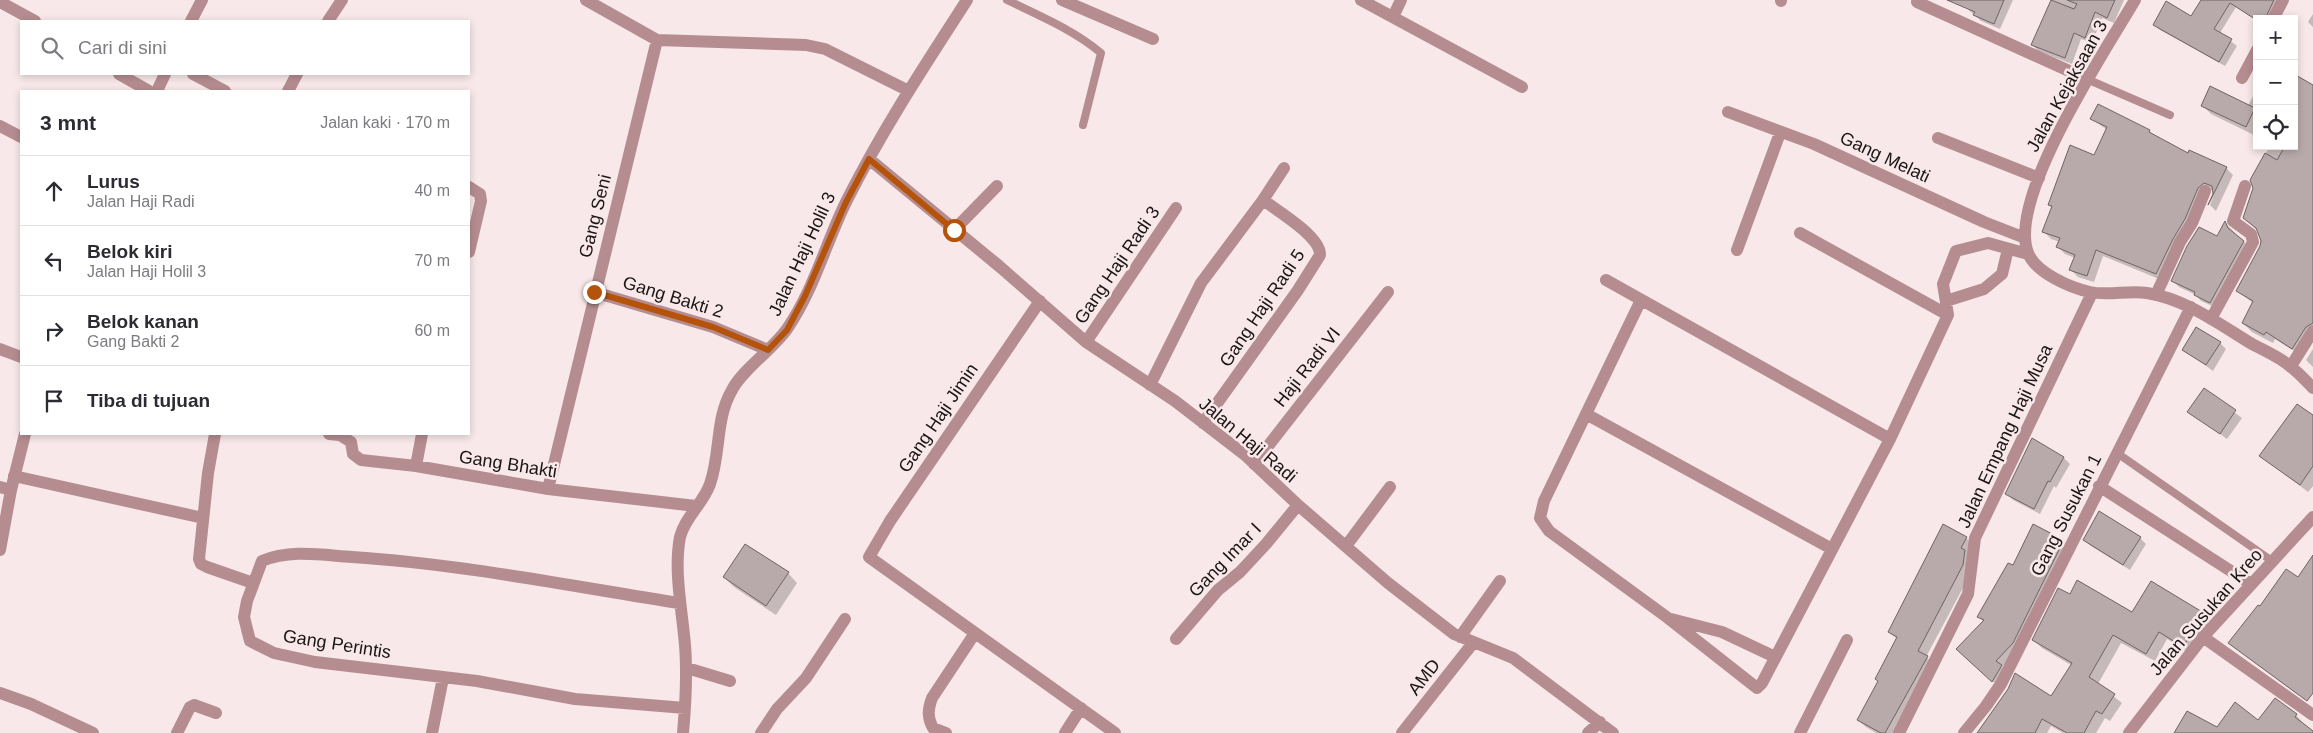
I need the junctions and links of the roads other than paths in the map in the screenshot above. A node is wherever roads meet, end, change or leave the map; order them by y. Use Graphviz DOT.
graph roads {
  1 [pos="202,0"];
  2 [pos="342,0"];
  3 [pos="586,0"];
  4 [pos="967,0"];
  5 [pos="1007,0"];
  6 [pos="1062,0"];
  7 [pos="1361,0"];
  8 [pos="1401,0"];
  9 [pos="2135,0"];
  10 [pos="2283,0"];
  11 [pos="0,2"];
  12 [pos="1917,2"];
  13 [pos="2275,15"];
  14 [pos="1393,17"];
  15 [pos="33,20"];
  16 [pos="192,20"];
  17 [pos="329,20"];
  18 [pos="1153,39"];
  19 [pos="657,40"];
  20 [pos="2253,57"];
  21 [pos="121,75"];
  22 [pos="165,75"];
  23 [pos="195,75"];
  24 [pos="296,75"];
  25 [pos="2242,78"];
  26 [pos="2088,80"];
  27 [pos="1522,87"];
  28 [pos="147,90"];
  29 [pos="157,90"];
  30 [pos="223,90"];
  31 [pos="289,90"];
  32 [pos="909,91"];
  33 [pos="1728,112"];
  34 [pos="2170,115"];
  35 [pos="1082,125"];
  36 [pos="0,126"];
  37 [pos="1780,133"];
  38 [pos="20,136"];
  39 [pos="1938,138"];
  40 [pos="869,159"];
  41 [pos="1284,168"];
  42 [pos="2039,178"];
  43 [pos="997,186"];
  44 [pos="2245,186"];
  45 [pos="472,188"];
  46 [pos="2205,191"];
  47 [pos="1263,200"];
  48 [pos="1176,208"];
  49 [pos="954,230"];
  50 [pos="1800,233"];
  51 [pos="2025,238"];
  52 [pos="470,248"];
  53 [pos="2008,249"];
  54 [pos="1737,250"];
  55 [pos="2028,254"];
  56 [pos="1606,280"];
  57 [pos="594,292"];
  58 [pos="1388,292"];
  59 [pos="2092,293"];
  60 [pos="2156,295"];
  61 [pos="1641,300"];
  62 [pos="1040,301"];
  63 [pos="1946,301"];
  64 [pos="2191,308"];
  65 [pos="1948,315"];
  66 [pos="2211,319"];
  67 [pos="2313,331"];
  68 [pos="1086,342"];
  69 [pos="0,348"];
  70 [pos="768,350"];
  71 [pos="20,357"];
  72 [pos="2291,366"];
  73 [pos="1150,385"];
  74 [pos="2313,388"];
  75 [pos="1586,414"];
  76 [pos="1204,424"];
  77 [pos="25,435"];
  78 [pos="215,435"];
  79 [pos="333,435"];
  80 [pos="422,435"];
  81 [pos="1890,439"];
  82 [pos="2117,453"];
  83 [pos="1254,464"];
  84 [pos="416,466"];
  85 [pos="14,476"];
  86 [pos="2099,486"];
  87 [pos="1390,487"];
  88 [pos="5,488"];
  89 [pos="548,489"];
  90 [pos="1298,505"];
  91 [pos="696,506"];
  92 [pos="203,518"];
  93 [pos="2313,518"];
  94 [pos="1346,546"];
  95 [pos="1832,548"];
  96 [pos="0,550"];
  97 [pos="2272,561"];
  98 [pos="1500,581"];
  99 [pos="253,583"];
  100 [pos="2251,584"];
  101 [pos="679,603"];
  102 [pos="1668,618"];
  103 [pos="844,619"];
  104 [pos="975,633"];
  105 [pos="1460,637"];
  106 [pos="2202,638"];
  107 [pos="1176,639"];
  108 [pos="1847,640"];
  109 [pos="1473,642"];
  110 [pos="1775,657"];
  111 [pos="687,668"];
  112 [pos="443,678"];
  113 [pos="730,681"];
  114 [pos="0,694"];
  115 [pos="685,708"];
  116 [pos="1081,708"];
  117 [pos="216,713"];
  118 [pos="2313,716"];
  119 [pos="1600,722"];
  120 [pos="93,733"];
  121 [pos="177,733"];
  122 [pos="432,733"];
  123 [pos="683,733"];
  124 [pos="761,733"];
  125 [pos="946,733"];
  126 [pos="1066,733"];
  127 [pos="1115,733"];
  128 [pos="1402,733"];
  129 [pos="1588,733"];
  130 [pos="1613,733"];
  131 [pos="1800,733"];
  132 [pos="1899,733"];
  133 [pos="1964,733"];
  134 [pos="2129,733"];
  1 -- 16 [label="street"];
  2 -- 17 [label="street"];
  3 -- 19 [label="street"];
  4 -- 32 [label="street, Jalan Haji Holil 3"];
  5 -- 35 [label="lane"];
  6 -- 18 [label="street"];
  7 -- 14 [label="street"];
  8 -- 14 [label="street"];
  9 -- 26 [label="street, Jalan Kejaksaan 3"];
  10 -- 13 [label="street"];
  11 -- 15 [label="street"];
  12 -- 26 [label="street"];
  14 -- 27 [label="street"];
  19 -- 32 [label="street"];
  19 -- 57 [label="street, Gang Seni"];
  20 -- 25 [label="street"];
  21 -- 28 [label="street"];
  22 -- 29 [label="street"];
  23 -- 30 [label="street"];
  24 -- 31 [label="street"];
  26 -- 34 [label="lane"];
  26 -- 42 [label="street, Jalan Kejaksaan 3"];
  32 -- 40 [label="street, Jalan Haji Holil 3"];
  33 -- 37 [label="street, Gang Melati"];
  36 -- 38 [label="street"];
  37 -- 51 [label="street, Gang Melati"];
  37 -- 54 [label="street"];
  39 -- 42 [label="street"];
  40 -- 49 [label="street, Jalan Haji Radi"];
  40 -- 70 [label="street, Jalan Haji Holil 3"];
  41 -- 47 [label="street"];
  42 -- 51 [label="street, Jalan Kejaksaan 3"];
  43 -- 49 [label="street"];
  44 -- 66 [label="street"];
  45 -- 52 [label="street"];
  46 -- 60 [label="street"];
  47 -- 73 [label="street"];
  47 -- 76 [label="street, Gang Haji Radi 5"];
  48 -- 68 [label="street, Gang Haji Radi 3"];
  49 -- 62 [label="street, Jalan Haji Radi"];
  50 -- 65 [label="street"];
  51 -- 55 [label="street, Jalan Kejaksaan 3"];
  53 -- 55 [label="street"];
  53 -- 63 [label="street"];
  53 -- 63 [label="street"];
  55 -- 59 [label="street"];
  56 -- 61 [label="street"];
  57 -- 70 [label="street, Gang Bakti 2"];
  57 -- 89 [label="street, Gang Seni"];
  58 -- 83 [label="street, Haji Radi VI"];
  59 -- 60 [label="street"];
  59 -- 132 [label="street, Jalan Empang Haji Musa"];
  60 -- 64 [label="street"];
  61 -- 75 [label="street"];
  61 -- 81 [label="street"];
  62 -- 68 [label="street, Jalan Haji Radi"];
  62 -- 104 [label="street, Gang Haji Jimin"];
  63 -- 65 [label="street"];
  64 -- 66 [label="street"];
  64 -- 82 [label="street, Gang Susukan 1"];
  65 -- 81 [label="street"];
  66 -- 72 [label="street"];
  67 -- 72 [label="street"];
  68 -- 73 [label="street, Jalan Haji Radi"];
  69 -- 71 [label="street"];
  70 -- 91 [label="street, Jalan Haji Holil 3"];
  72 -- 74 [label="street"];
  73 -- 76 [label="street, Jalan Haji Radi"];
  75 -- 95 [label="street"];
  75 -- 102 [label="street"];
  76 -- 83 [label="street, Jalan Haji Radi"];
  77 -- 85 [label="street"];
  78 -- 92 [label="street"];
  79 -- 84 [label="street, Gang Bhakti"];
  80 -- 84 [label="street"];
  81 -- 95 [label="street"];
  82 -- 86 [label="street, Gang Susukan 1"];
  82 -- 97 [label="lane"];
  83 -- 90 [label="street, Jalan Haji Radi"];
  84 -- 89 [label="street, Gang Bhakti"];
  85 -- 88 [label="street"];
  85 -- 92 [label="street"];
  86 -- 100 [label="street"];
  86 -- 133 [label="street, Gang Susukan 1"];
  87 -- 94 [label="street"];
  88 -- 96 [label="street"];
  89 -- 91 [label="street, Gang Bhakti"];
  90 -- 94 [label="street, Jalan Haji Radi"];
  90 -- 107 [label="street, Gang Imar I"];
  91 -- 101 [label="street, Jalan Haji Holil 3"];
  92 -- 99 [label="street"];
  93 -- 97 [label="street, Jalan Susukan Kreo"];
  94 -- 105 [label="street, Jalan Haji Radi"];
  95 -- 110 [label="street"];
  97 -- 100 [label="street, Jalan Susukan Kreo"];
  98 -- 105 [label="street"];
  99 -- 101 [label="street, Gang Perintis"];
  99 -- 112 [label="street, Gang Perintis"];
  100 -- 106 [label="street, Jalan Susukan Kreo"];
  101 -- 111 [label="street, Jalan Haji Holil 3"];
  102 -- 110 [label="street"];
  102 -- 110 [label="street"];
  103 -- 124 [label="street"];
  104 -- 116 [label="street"];
  104 -- 125 [label="street"];
  105 -- 109 [label="street, Jalan Haji Radi"];
  106 -- 118 [label="street"];
  106 -- 134 [label="street, Jalan Susukan Kreo"];
  108 -- 131 [label="street"];
  109 -- 119 [label="street, Jalan Haji Radi"];
  109 -- 128 [label="street, AMD"];
  111 -- 113 [label="street"];
  111 -- 115 [label="street, Jalan Haji Holil 3"];
  112 -- 115 [label="street, Gang Perintis"];
  112 -- 122 [label="street"];
  114 -- 120 [label="street"];
  115 -- 123 [label="street, Jalan Haji Holil 3"];
  116 -- 126 [label="street"];
  116 -- 127 [label="street"];
  117 -- 121 [label="street"];
  119 -- 129 [label="street"];
  119 -- 130 [label="street, Jalan Haji Radi"];
}
